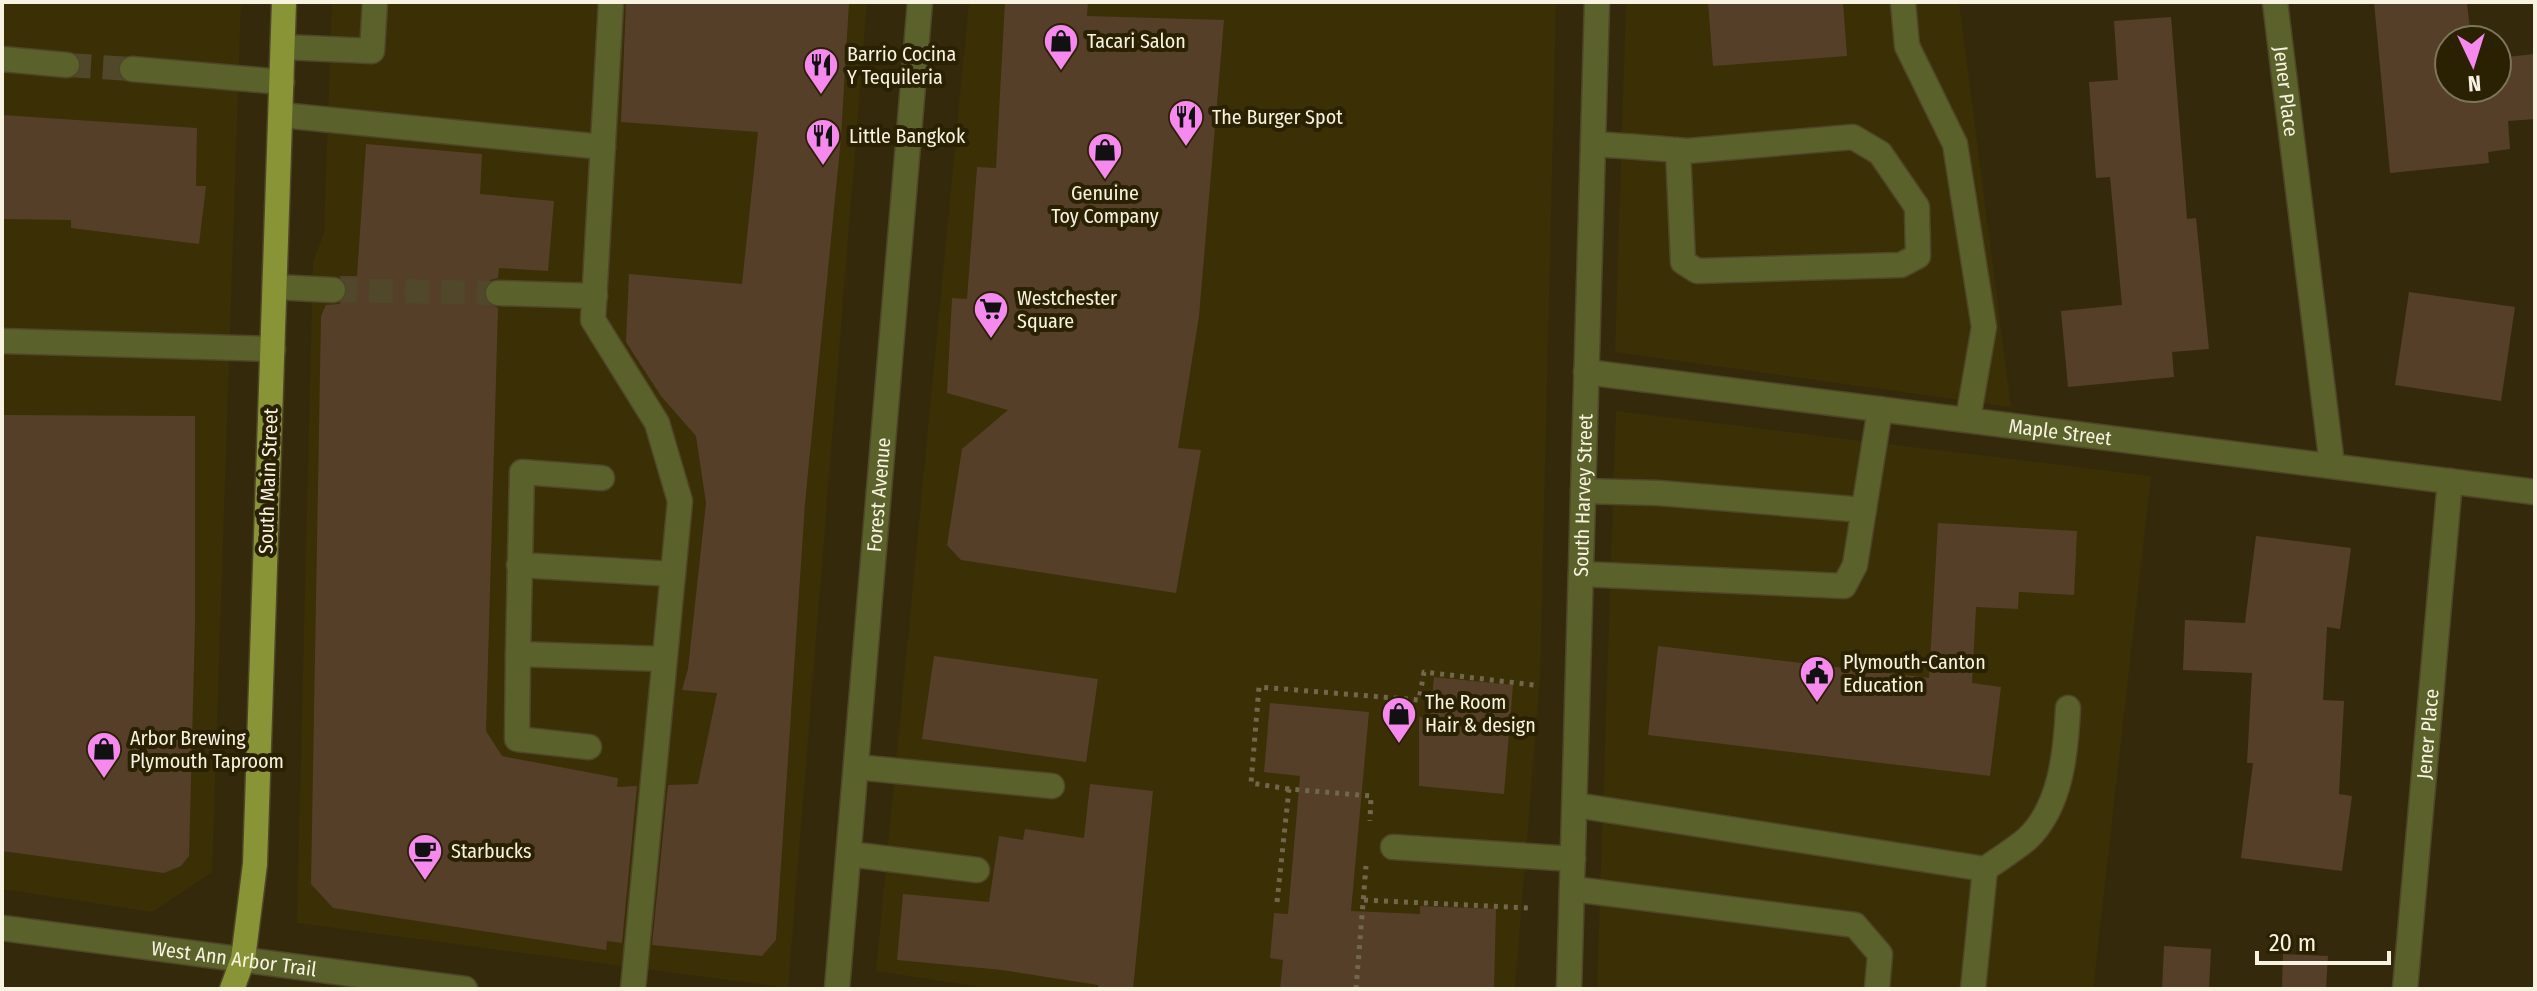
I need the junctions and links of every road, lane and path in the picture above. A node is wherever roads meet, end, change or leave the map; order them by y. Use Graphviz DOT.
graph roads {
  1 [pos="284,2"];
  2 [pos="375,2"];
  3 [pos="611,2"];
  4 [pos="920,2"];
  5 [pos="1597,2"];
  6 [pos="1903,2"];
  7 [pos="2275,2"];
  8 [pos="283,47"];
  9 [pos="2,59"];
  10 [pos="67,65"];
  11 [pos="132,69"];
  12 [pos="282,82"];
  13 [pos="281,115"];
  14 [pos="1593,144"];
  15 [pos="603,147"];
  16 [pos="1678,150"];
  17 [pos="275,287"];
  18 [pos="333,290"];
  19 [pos="498,293"];
  20 [pos="595,296"];
  21 [pos="2,341"];
  22 [pos="273,349"];
  23 [pos="1586,372"];
  24 [pos="1880,409"];
  25 [pos="1968,419"];
  26 [pos="2332,465"];
  27 [pos="602,478"];
  28 [pos="2450,481"];
  29 [pos="1583,491"];
  30 [pos="2535,492"];
  31 [pos="1864,510"];
  32 [pos="519,565"];
  33 [pos="673,574"];
  34 [pos="1581,574"];
  35 [pos="518,654"];
  36 [pos="664,659"];
  37 [pos="1534,685"];
  38 [pos="2068,708"];
  39 [pos="589,747"];
  40 [pos="856,767"];
  41 [pos="1052,786"];
  42 [pos="1289,789"];
  43 [pos="1575,805"];
  44 [pos="1369,826"];
  45 [pos="1393,847"];
  46 [pos="849,854"];
  47 [pos="1367,856"];
  48 [pos="1573,859"];
  49 [pos="1985,869"];
  50 [pos="977,870"];
  51 [pos="1573,889"];
  52 [pos="1364,900"];
  53 [pos="1277,902"];
  54 [pos="1529,908"];
  55 [pos="2,928"];
  56 [pos="243,959"];
  57 [pos="232,989"];
  58 [pos="248,989"];
  59 [pos="465,989"];
  60 [pos="633,989"];
  61 [pos="837,989"];
  62 [pos="1356,989"];
  63 [pos="1569,989"];
  64 [pos="1877,989"];
  65 [pos="1973,989"];
  66 [pos="2405,989"];
  1 -- 8 [label="main road, South Main Street"];
  2 -- 8 [label="street"];
  3 -- 15 [label="street"];
  4 -- 40 [label="street, Forest Avenue"];
  5 -- 14 [label="street, South Harvey Street"];
  6 -- 25 [label="street"];
  7 -- 26 [label="street, Jener Place"];
  8 -- 12 [label="main road, South Main Street"];
  9 -- 10 [label="street"];
  11 -- 12 [label="street"];
  12 -- 13 [label="main road, South Main Street"];
  13 -- 15 [label="street"];
  13 -- 17 [label="main road, South Main Street"];
  14 -- 16 [label="street"];
  14 -- 23 [label="street, South Harvey Street"];
  15 -- 20 [label="street"];
  16 -- 16 [label="street"];
  17 -- 18 [label="street"];
  17 -- 22 [label="main road, South Main Street"];
  19 -- 20 [label="street"];
  20 -- 33 [label="street"];
  21 -- 22 [label="street"];
  22 -- 56 [label="main road, South Main Street"];
  23 -- 24 [label="street, Maple Street"];
  23 -- 29 [label="street, South Harvey Street"];
  24 -- 25 [label="street, Maple Street"];
  24 -- 31 [label="street"];
  25 -- 26 [label="street, Maple Street"];
  26 -- 28 [label="street, Maple Street"];
  27 -- 32 [label="street"];
  28 -- 30 [label="street, Maple Street"];
  28 -- 66 [label="street, Jener Place"];
  29 -- 31 [label="street"];
  29 -- 34 [label="street, South Harvey Street"];
  31 -- 34 [label="street"];
  32 -- 33 [label="street"];
  32 -- 35 [label="street"];
  33 -- 36 [label="street"];
  34 -- 43 [label="street, South Harvey Street"];
  35 -- 36 [label="street"];
  35 -- 39 [label="street"];
  36 -- 60 [label="street"];
  37 -- 42 [label="path"];
  38 -- 49 [label="street"];
  40 -- 41 [label="street"];
  40 -- 46 [label="street, Forest Avenue"];
  42 -- 44 [label="path"];
  42 -- 53 [label="path"];
  43 -- 48 [label="street, South Harvey Street"];
  43 -- 49 [label="street"];
  45 -- 48 [label="street"];
  46 -- 50 [label="street"];
  46 -- 61 [label="street, Forest Avenue"];
  47 -- 52 [label="path"];
  48 -- 51 [label="street, South Harvey Street"];
  49 -- 65 [label="street"];
  51 -- 63 [label="street, South Harvey Street"];
  51 -- 64 [label="street"];
  52 -- 54 [label="path"];
  52 -- 62 [label="path"];
  55 -- 56 [label="street, West Ann Arbor Trail"];
  56 -- 57 [label="main road, South Main Street"];
  56 -- 58 [label="main road, South Main Street"];
  56 -- 59 [label="street, West Ann Arbor Trail"];
}
